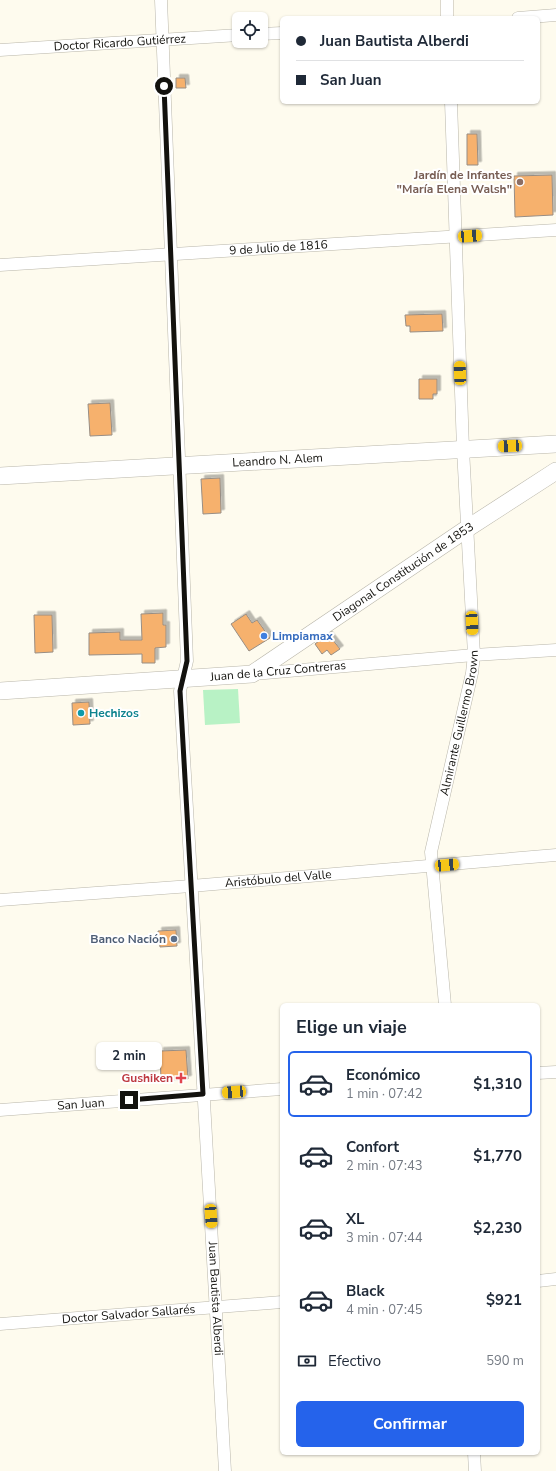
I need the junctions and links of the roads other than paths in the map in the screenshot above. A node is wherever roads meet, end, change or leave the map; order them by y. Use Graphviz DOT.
graph roads {
  1 [pos="161,0"];
  2 [pos="447,0"];
  3 [pos="556,15"];
  4 [pos="447,16"];
  5 [pos="540,16"];
  6 [pos="280,33"];
  7 [pos="268,34"];
  8 [pos="232,35"];
  9 [pos="163,40"];
  10 [pos="0,50"];
  11 [pos="450,104"];
  12 [pos="556,230"];
  13 [pos="456,236"];
  14 [pos="170,254"];
  15 [pos="0,265"];
  16 [pos="556,444"];
  17 [pos="463,449"];
  18 [pos="179,466"];
  19 [pos="556,471"];
  20 [pos="0,476"];
  21 [pos="468,528"];
  22 [pos="556,650"];
  23 [pos="474,655"];
  24 [pos="252,674"];
  25 [pos="183,679"];
  26 [pos="0,691"];
  27 [pos="556,855"];
  28 [pos="431,866"];
  29 [pos="191,886"];
  30 [pos="0,900"];
  31 [pos="445,1003"];
  32 [pos="556,1072"];
  33 [pos="540,1073"];
  34 [pos="280,1089"];
  35 [pos="203,1094"];
  36 [pos="0,1110"];
  37 [pos="556,1279"];
  38 [pos="540,1281"];
  39 [pos="280,1302"];
  40 [pos="217,1307"];
  41 [pos="0,1324"];
  42 [pos="474,1455"];
  43 [pos="225,1471"];
  44 [pos="475,1471"];
  1 -- 9 [label="street, Juan Bautista Alberdi"];
  2 -- 4 [label="street"];
  3 -- 5 [label="street"];
  6 -- 7 [label="street"];
  8 -- 9 [label="street, Doctor Ricardo Gutiérrez"];
  9 -- 10 [label="street, Doctor Ricardo Gutiérrez"];
  9 -- 14 [label="street, Juan Bautista Alberdi"];
  11 -- 13 [label="street, Almirante Guillermo Brown"];
  12 -- 13 [label="street, 9 de Julio de 1816"];
  13 -- 14 [label="street, 9 de Julio de 1816"];
  13 -- 17 [label="street, Almirante Guillermo Brown"];
  14 -- 15 [label="street, 9 de Julio de 1816"];
  14 -- 18 [label="street, Juan Bautista Alberdi"];
  16 -- 17 [label="main road, Leandro N. Alem"];
  17 -- 18 [label="main road, Leandro N. Alem"];
  17 -- 21 [label="street, Almirante Guillermo Brown"];
  18 -- 20 [label="main road, Leandro N. Alem"];
  18 -- 25 [label="street, Juan Bautista Alberdi"];
  19 -- 21 [label="main road, Diagonal Constitución de 1853"];
  21 -- 23 [label="street, Almirante Guillermo Brown"];
  21 -- 24 [label="main road, Diagonal Constitución de 1853"];
  22 -- 23 [label="street, Juan de la Cruz Contreras"];
  23 -- 24 [label="street, Juan de la Cruz Contreras"];
  23 -- 28 [label="street, Almirante Guillermo Brown"];
  24 -- 25 [label="main road, Juan de la Cruz Contreras"];
  25 -- 26 [label="main road, Juan de la Cruz Contreras"];
  25 -- 29 [label="street, Juan Bautista Alberdi"];
  27 -- 28 [label="street, Aristóbulo del Valle"];
  28 -- 29 [label="street, Aristóbulo del Valle"];
  28 -- 31 [label="street, Almirante Guillermo Brown"];
  29 -- 30 [label="street, Aristóbulo del Valle"];
  29 -- 35 [label="street, Juan Bautista Alberdi"];
  32 -- 33 [label="street"];
  34 -- 35 [label="street, San Juan"];
  35 -- 36 [label="street, San Juan"];
  35 -- 40 [label="street, Juan Bautista Alberdi"];
  37 -- 38 [label="street"];
  39 -- 40 [label="street, Doctor Salvador Sallarés"];
  40 -- 41 [label="street, Doctor Salvador Sallarés"];
  40 -- 43 [label="street, Juan Bautista Alberdi"];
  42 -- 44 [label="street"];
}
